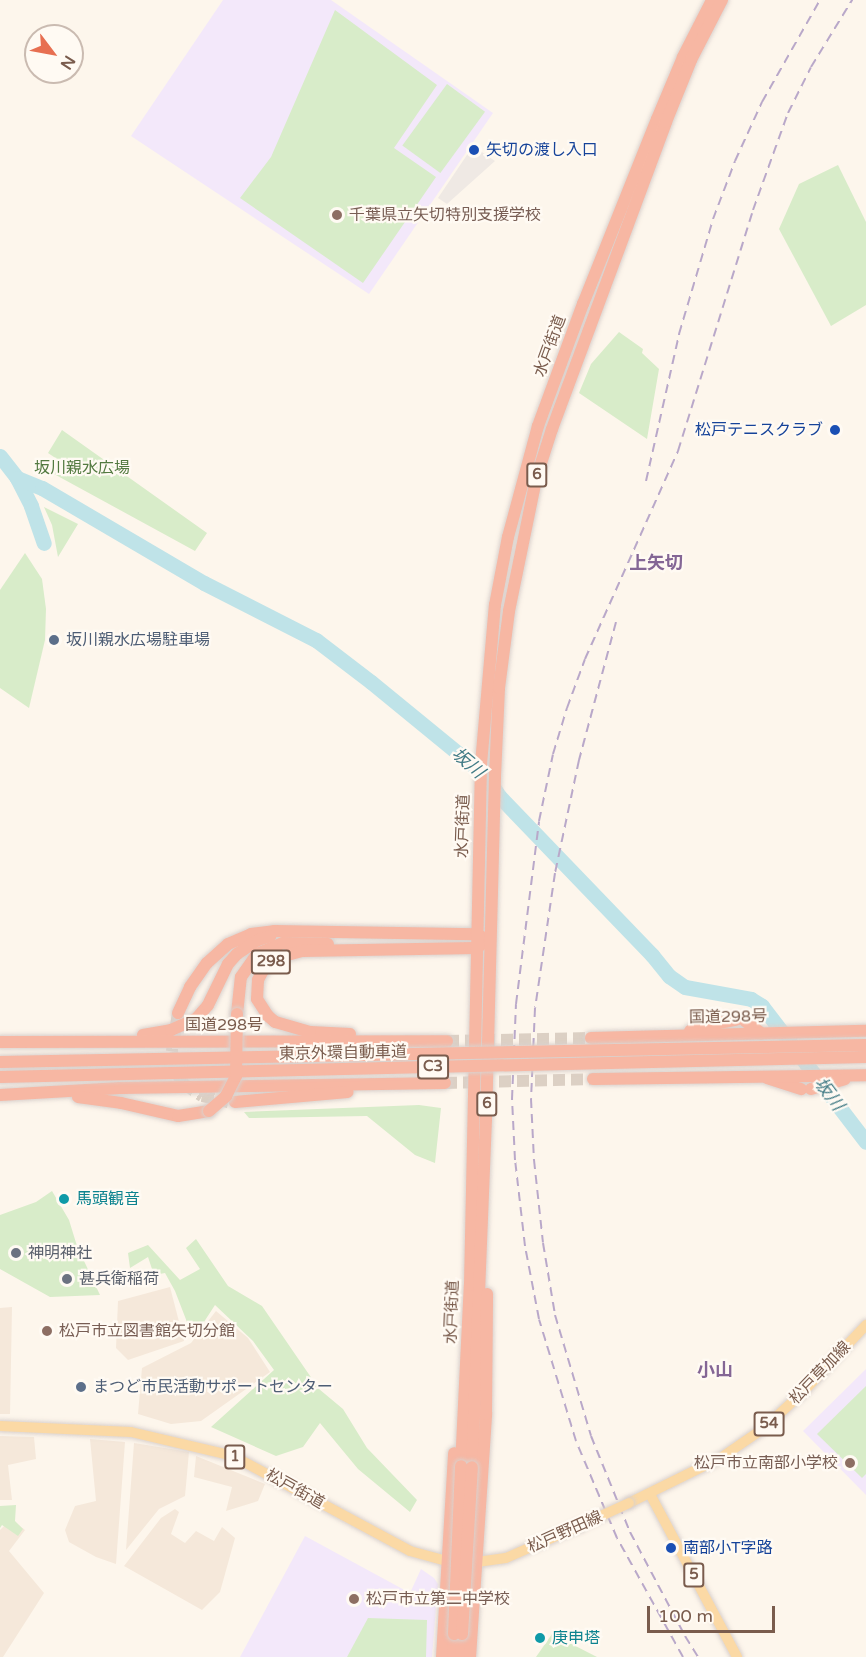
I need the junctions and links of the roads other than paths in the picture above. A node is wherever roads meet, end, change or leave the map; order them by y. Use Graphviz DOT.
graph roads {
  1 [pos="712,0"];
  2 [pos="722,0"];
  3 [pos="635,186"];
  4 [pos="286,932"];
  5 [pos="476,934"];
  6 [pos="490,940"];
  7 [pos="377,948"];
  8 [pos="476,948"];
  9 [pos="178,1013"];
  10 [pos="866,1031"];
  11 [pos="683,1034"];
  12 [pos="762,1034"];
  13 [pos="591,1038"];
  14 [pos="121,1040"];
  15 [pos="408,1040"];
  16 [pos="447,1041"];
  17 [pos="0,1042"];
  18 [pos="866,1045"];
  19 [pos="866,1057"];
  20 [pos="0,1062"];
  21 [pos="866,1075"];
  22 [pos="760,1076"];
  23 [pos="0,1077"];
  24 [pos="835,1078"];
  25 [pos="593,1079"];
  26 [pos="445,1083"];
  27 [pos="415,1085"];
  28 [pos="0,1097"];
  29 [pos="235,1102"];
  30 [pos="481,1267"];
  31 [pos="470,1285"];
  32 [pos="866,1324"];
  33 [pos="0,1426"];
  34 [pos="466,1467"];
  35 [pos="650,1494"];
  36 [pos="448,1562"];
  37 [pos="476,1563"];
  38 [pos="458,1634"];
  39 [pos="442,1657"];
  40 [pos="453,1657"];
  41 [pos="461,1657"];
  42 [pos="470,1657"];
  43 [pos="737,1657"];
  1 -- 3 [label="highway, 水戸街道 / 6"];
  2 -- 3 [label="highway, 水戸街道 / 6"];
  3 -- 5 [label="highway, 水戸街道 / 6"];
  3 -- 6 [label="highway, 水戸街道 / 6"];
  4 -- 5 [label="highway, 298"];
  4 -- 9 [label="highway, 298"];
  4 -- 14 [label="highway, 298"];
  5 -- 6 [label="highway, 298"];
  5 -- 8 [label="highway, 水戸街道 / 6"];
  6 -- 8 [label="highway, 298"];
  6 -- 30 [label="highway, 水戸街道 / 6"];
  7 -- 8 [label="highway, 298"];
  7 -- 15 [label="highway, 298"];
  7 -- 28 [label="highway, 298, bridge"];
  8 -- 31 [label="highway, 水戸街道 / 6"];
  10 -- 12 [label="highway, 国道298号"];
  11 -- 12 [label="highway, 国道298号"];
  11 -- 12 [label="highway"];
  11 -- 13 [label="highway, 国道298号"];
  14 -- 15 [label="highway, 国道298号 / 298"];
  14 -- 17 [label="highway, 298"];
  15 -- 16 [label="highway, 国道298号 / 298"];
  18 -- 20 [label="highway, 東京外環自動車道 / C3, bridge"];
  19 -- 23 [label="highway, 東京外環自動車道 / C3, bridge"];
  21 -- 24 [label="highway"];
  22 -- 24 [label="highway"];
  22 -- 24 [label="highway"];
  22 -- 25 [label="highway"];
  26 -- 27 [label="highway, 298"];
  27 -- 28 [label="highway, 298"];
  27 -- 29 [label="highway, 298"];
  30 -- 34 [label="highway, 水戸街道 / 6"];
  30 -- 37 [label="highway"];
  31 -- 34 [label="highway, 水戸街道 / 6"];
  31 -- 36 [label="highway"];
  32 -- 35 [label="main road, 松戸草加線 / 54"];
  33 -- 36 [label="main road, 松戸街道 / 1"];
  34 -- 38 [label="highway, 水戸街道 / 6, bridge"];
  35 -- 37 [label="main road, 松戸野田線, bridge"];
  35 -- 43 [label="main road, 5"];
  36 -- 37 [label="main road, 松戸街道 / 1"];
  36 -- 39 [label="highway"];
  37 -- 42 [label="highway"];
  38 -- 40 [label="highway, 水戸街道 / 6"];
  38 -- 41 [label="highway, 水戸街道 / 6"];
}
